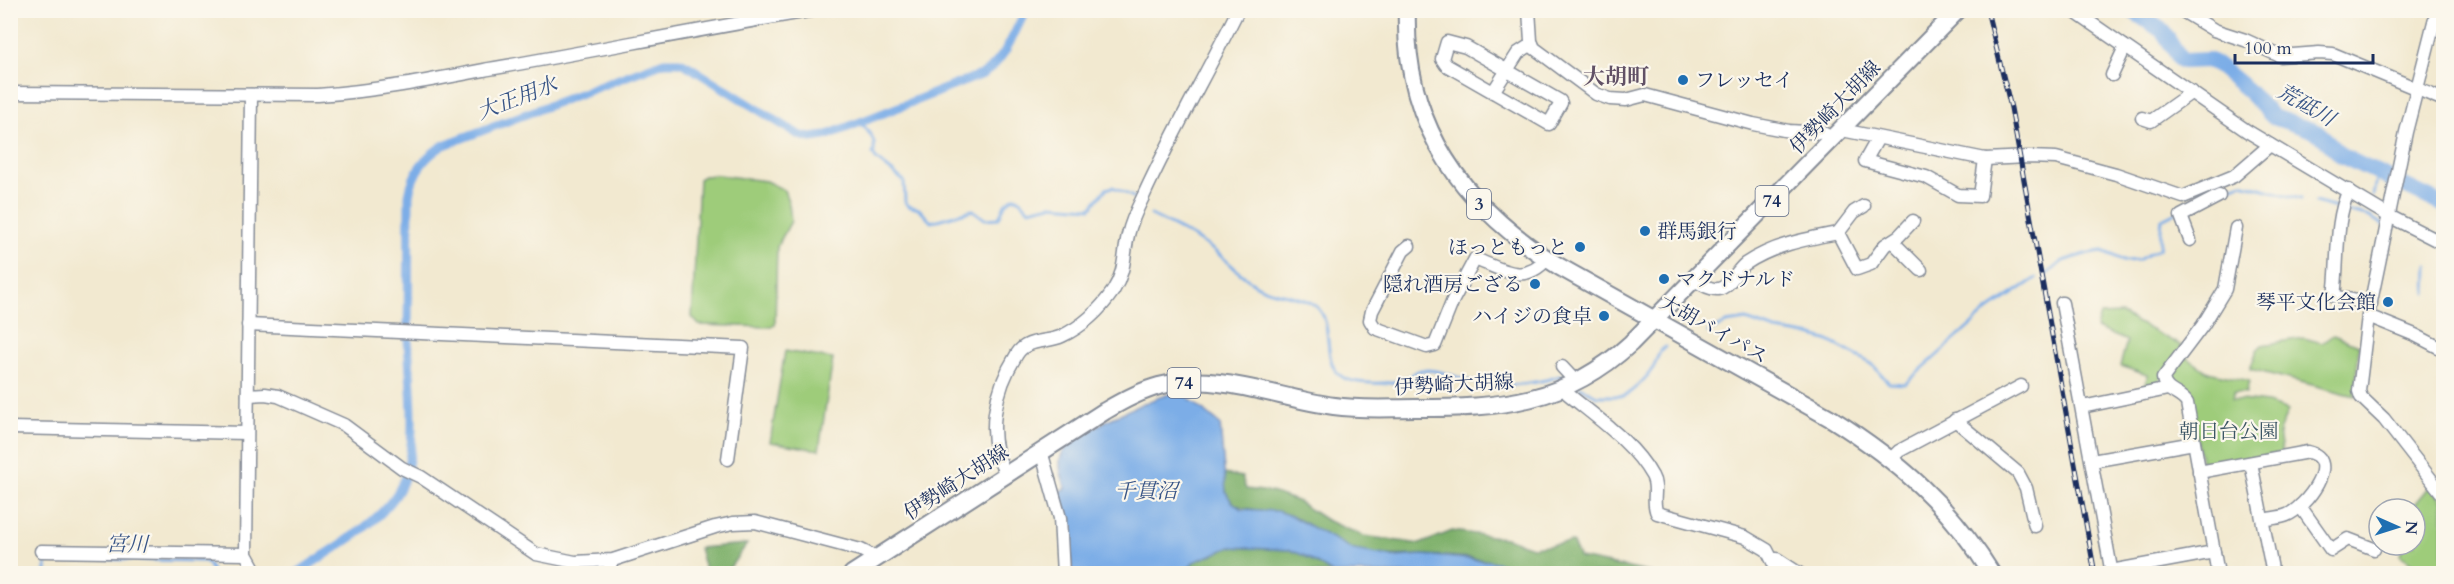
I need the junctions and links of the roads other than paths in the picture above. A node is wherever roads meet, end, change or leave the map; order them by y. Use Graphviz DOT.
graph roads {
  1 [pos="815,10"];
  2 [pos="1238,10"];
  3 [pos="1407,10"];
  4 [pos="1529,10"];
  5 [pos="1958,10"];
  6 [pos="2072,10"];
  7 [pos="2181,10"];
  8 [pos="2437,10"];
  9 [pos="2194,15"];
  10 [pos="1532,44"];
  11 [pos="2125,47"];
  12 [pos="1507,70"];
  13 [pos="2112,75"];
  14 [pos="2417,90"];
  15 [pos="2192,92"];
  16 [pos="10,93"];
  17 [pos="1493,93"];
  18 [pos="251,95"];
  19 [pos="2444,100"];
  20 [pos="2142,118"];
  21 [pos="1838,135"];
  22 [pos="1878,138"];
  23 [pos="2270,145"];
  24 [pos="1985,159"];
  25 [pos="2349,190"];
  26 [pos="2211,195"];
  27 [pos="1864,206"];
  28 [pos="2390,214"];
  29 [pos="1913,221"];
  30 [pos="2236,228"];
  31 [pos="1838,233"];
  32 [pos="2190,240"];
  33 [pos="1892,241"];
  34 [pos="2444,244"];
  35 [pos="1409,246"];
  36 [pos="1547,259"];
  37 [pos="1921,270"];
  38 [pos="1693,279"];
  39 [pos="2062,303"];
  40 [pos="2370,310"];
  41 [pos="1654,320"];
  42 [pos="248,325"];
  43 [pos="2444,350"];
  44 [pos="1562,367"];
  45 [pos="1570,385"];
  46 [pos="2021,386"];
  47 [pos="2168,389"];
  48 [pos="248,395"];
  49 [pos="2082,407"];
  50 [pos="1955,420"];
  51 [pos="10,428"];
  52 [pos="246,433"];
  53 [pos="2194,443"];
  54 [pos="1041,451"];
  55 [pos="728,459"];
  56 [pos="1891,459"];
  57 [pos="2092,462"];
  58 [pos="2251,463"];
  59 [pos="2199,472"];
  60 [pos="1006,474"];
  61 [pos="2444,496"];
  62 [pos="2300,506"];
  63 [pos="2263,520"];
  64 [pos="2035,526"];
  65 [pos="2367,546"];
  66 [pos="41,552"];
  67 [pos="2214,552"];
  68 [pos="246,554"];
  69 [pos="1773,559"];
  70 [pos="874,560"];
  71 [pos="610,567"];
  72 [pos="2112,572"];
  73 [pos="257,573"];
  74 [pos="852,573"];
  75 [pos="1063,573"];
  76 [pos="1779,573"];
  77 [pos="1800,573"];
  78 [pos="1992,573"];
  79 [pos="2217,573"];
  80 [pos="2271,573"];
  1 -- 18 [label="street"];
  2 -- 60 [label="street"];
  3 -- 36 [label="main road, 大胡バイパス / 3"];
  4 -- 10 [label="street"];
  5 -- 21 [label="main road, 伊勢崎大胡線 / 74"];
  6 -- 11 [label="street"];
  7 -- 9 [label="street"];
  8 -- 14 [label="street"];
  9 -- 14 [label="street"];
  10 -- 12 [label="street"];
  10 -- 21 [label="street"];
  11 -- 13 [label="street"];
  11 -- 15 [label="street"];
  12 -- 17 [label="street"];
  12 -- 17 [label="street"];
  12 -- 17 [label="street"];
  14 -- 19 [label="street"];
  14 -- 28 [label="street"];
  15 -- 20 [label="street"];
  15 -- 23 [label="street"];
  16 -- 18 [label="street"];
  18 -- 42 [label="street"];
  21 -- 22 [label="street"];
  21 -- 38 [label="main road, 伊勢崎大胡線 / 74"];
  22 -- 24 [label="street"];
  22 -- 24 [label="street"];
  23 -- 25 [label="street"];
  23 -- 26 [label="street"];
  24 -- 26 [label="street"];
  25 -- 28 [label="street"];
  25 -- 40 [label="street"];
  26 -- 32 [label="street"];
  27 -- 31 [label="street"];
  28 -- 34 [label="street"];
  28 -- 40 [label="street"];
  29 -- 33 [label="street"];
  30 -- 47 [label="street"];
  31 -- 33 [label="street"];
  31 -- 38 [label="street"];
  33 -- 37 [label="street"];
  35 -- 36 [label="street"];
  36 -- 41 [label="main road, 大胡バイパス / 3"];
  38 -- 41 [label="main road, 伊勢崎大胡線 / 74"];
  39 -- 49 [label="street"];
  40 -- 43 [label="street"];
  40 -- 61 [label="street"];
  41 -- 45 [label="main road, 伊勢崎大胡線 / 74"];
  41 -- 56 [label="main road, 大胡バイパス / 3"];
  42 -- 48 [label="street"];
  42 -- 55 [label="street"];
  44 -- 45 [label="street"];
  45 -- 54 [label="main road, 伊勢崎大胡線 / 74"];
  45 -- 69 [label="street"];
  46 -- 50 [label="street"];
  47 -- 49 [label="street"];
  47 -- 53 [label="street"];
  48 -- 52 [label="street"];
  48 -- 71 [label="street"];
  49 -- 57 [label="street"];
  50 -- 56 [label="street"];
  50 -- 64 [label="street"];
  51 -- 52 [label="street"];
  52 -- 68 [label="street"];
  53 -- 57 [label="street"];
  53 -- 59 [label="street"];
  54 -- 60 [label="main road, 伊勢崎大胡線 / 74"];
  54 -- 75 [label="street"];
  56 -- 78 [label="main road, 大胡バイパス / 3"];
  57 -- 72 [label="street"];
  58 -- 59 [label="street"];
  58 -- 62 [label="street"];
  58 -- 63 [label="street"];
  59 -- 67 [label="street"];
  60 -- 70 [label="main road, 伊勢崎大胡線 / 74"];
  62 -- 63 [label="street"];
  62 -- 65 [label="street"];
  63 -- 80 [label="street"];
  66 -- 68 [label="street"];
  67 -- 72 [label="street"];
  67 -- 79 [label="street"];
  68 -- 73 [label="street"];
  69 -- 76 [label="street"];
  69 -- 77 [label="street"];
  70 -- 71 [label="street"];
  70 -- 74 [label="main road, 伊勢崎大胡線 / 74"];
}
